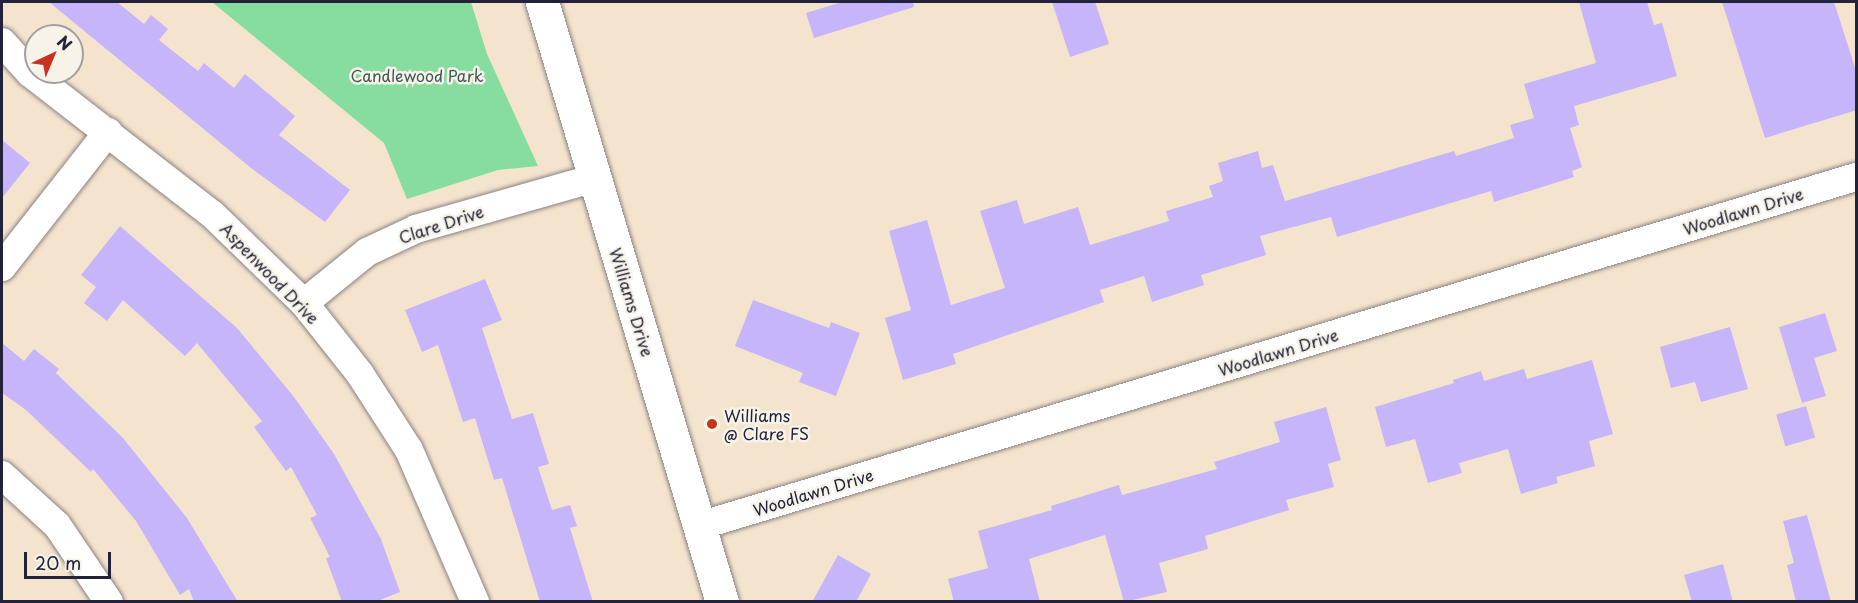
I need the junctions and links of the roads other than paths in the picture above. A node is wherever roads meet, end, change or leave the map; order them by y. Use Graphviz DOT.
graph roads {
  1 [pos="542,2"];
  2 [pos="2,42"];
  3 [pos="108,132"];
  4 [pos="1857,177"];
  5 [pos="595,178"];
  6 [pos="2,267"];
  7 [pos="304,303"];
  8 [pos="2,476"];
  9 [pos="699,526"];
  10 [pos="109,602"];
  11 [pos="475,602"];
  12 [pos="722,602"];
  1 -- 5 [label="street, Williams Drive"];
  2 -- 3 [label="street, Aspenwood Drive"];
  3 -- 6 [label="street"];
  3 -- 7 [label="street, Aspenwood Drive"];
  4 -- 9 [label="street, Woodlawn Drive"];
  5 -- 7 [label="street, Clare Drive"];
  5 -- 9 [label="street, Williams Drive"];
  7 -- 11 [label="street, Aspenwood Drive"];
  8 -- 10 [label="street"];
  9 -- 12 [label="street, Williams Drive"];
}
